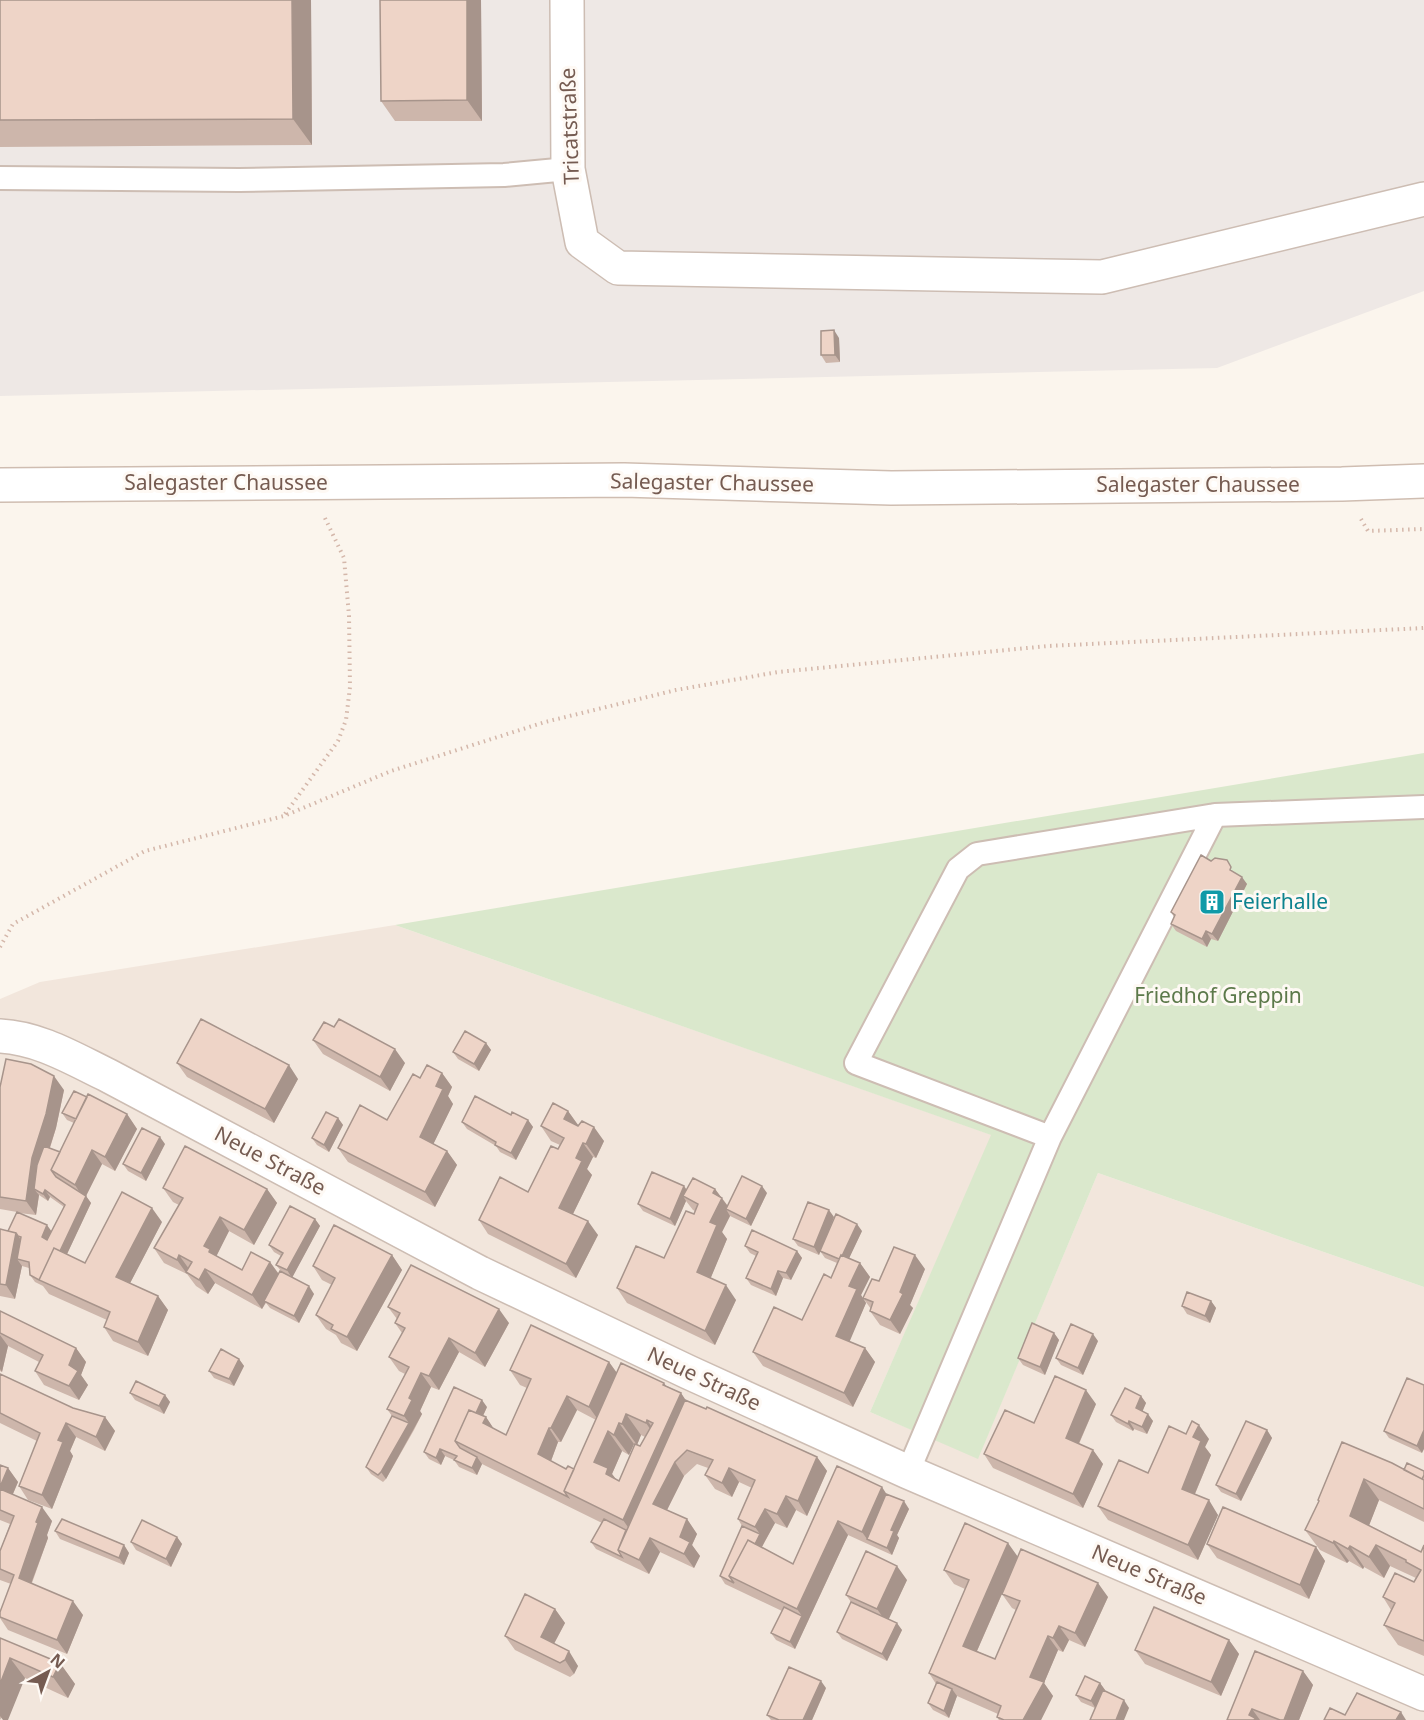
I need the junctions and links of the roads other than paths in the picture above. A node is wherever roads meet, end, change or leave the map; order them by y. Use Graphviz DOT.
graph roads {
  1 [pos="567,0"];
  2 [pos="568,168"];
  3 [pos="0,178"];
  4 [pos="1424,199"];
  5 [pos="1424,481"];
  6 [pos="0,485"];
  7 [pos="1424,807"];
  8 [pos="1215,815"];
  9 [pos="0,1036"];
  10 [pos="1050,1137"];
  11 [pos="908,1472"];
  12 [pos="1424,1694"];
  1 -- 2 [label="street, Tricatstraße"];
  2 -- 3 [label="lane"];
  2 -- 4 [label="street, Tricatstraße"];
  5 -- 6 [label="street, Salegaster Chaussee"];
  7 -- 8 [label="lane"];
  8 -- 10 [label="lane"];
  8 -- 10 [label="lane"];
  9 -- 11 [label="street, Neue Straße"];
  10 -- 11 [label="lane"];
  11 -- 12 [label="street, Neue Straße"];
}
